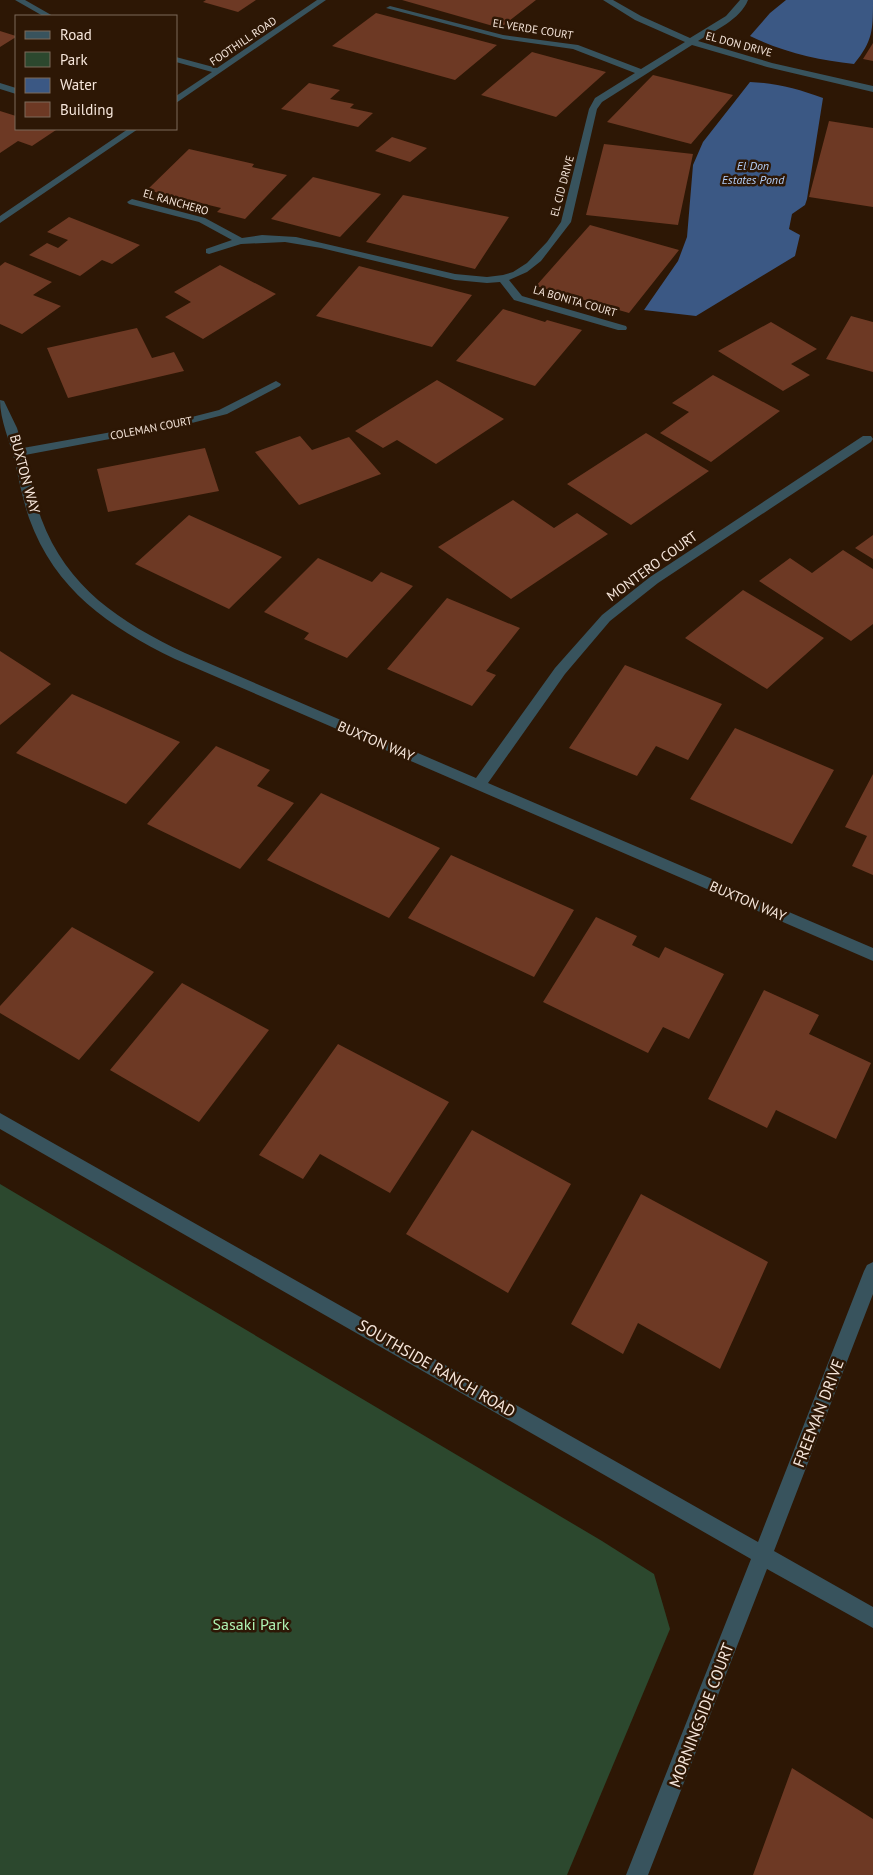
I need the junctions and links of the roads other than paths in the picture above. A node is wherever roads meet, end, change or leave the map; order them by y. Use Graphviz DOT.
graph roads {
  1 [pos="19,0"];
  2 [pos="322,0"];
  3 [pos="607,0"];
  4 [pos="744,0"];
  5 [pos="390,8"];
  6 [pos="47,15"];
  7 [pos="690,42"];
  8 [pos="178,60"];
  9 [pos="219,70"];
  10 [pos="641,72"];
  11 [pos="0,86"];
  12 [pos="873,89"];
  13 [pos="15,91"];
  14 [pos="178,99"];
  15 [pos="133,130"];
  16 [pos="132,202"];
  17 [pos="0,220"];
  18 [pos="240,240"];
  19 [pos="209,251"];
  20 [pos="502,278"];
  21 [pos="622,328"];
  22 [pos="276,384"];
  23 [pos="0,403"];
  24 [pos="867,439"];
  25 [pos="20,452"];
  26 [pos="479,785"];
  27 [pos="873,955"];
  28 [pos="0,1120"];
  29 [pos="873,1271"];
  30 [pos="763,1555"];
  31 [pos="873,1618"];
  32 [pos="636,1875"];
  1 -- 6 [label="street"];
  2 -- 9 [label="street, FOOTHILL ROAD"];
  3 -- 7 [label="street, EL DON DRIVE"];
  4 -- 7 [label="street, EL CID DRIVE"];
  5 -- 10 [label="street, EL VERDE COURT"];
  7 -- 10 [label="street, EL CID DRIVE"];
  7 -- 12 [label="street, EL DON DRIVE"];
  8 -- 9 [label="street"];
  9 -- 14 [label="street, FOOTHILL ROAD"];
  10 -- 20 [label="street, EL CID DRIVE"];
  11 -- 13 [label="street"];
  15 -- 17 [label="street"];
  16 -- 18 [label="street, EL RANCHERO"];
  18 -- 19 [label="street, EL CID DRIVE"];
  18 -- 20 [label="street, EL CID DRIVE"];
  20 -- 21 [label="street, LA BONITA COURT"];
  22 -- 25 [label="street, COLEMAN COURT"];
  23 -- 25 [label="street, BUXTON WAY"];
  24 -- 26 [label="street, MONTERO COURT"];
  25 -- 26 [label="street, BUXTON WAY"];
  26 -- 27 [label="street, BUXTON WAY"];
  28 -- 30 [label="street, SOUTHSIDE RANCH ROAD"];
  29 -- 30 [label="street, FREEMAN DRIVE"];
  30 -- 31 [label="street, SOUTHSIDE RANCH ROAD"];
  30 -- 32 [label="street, MORNINGSIDE COURT"];
}
